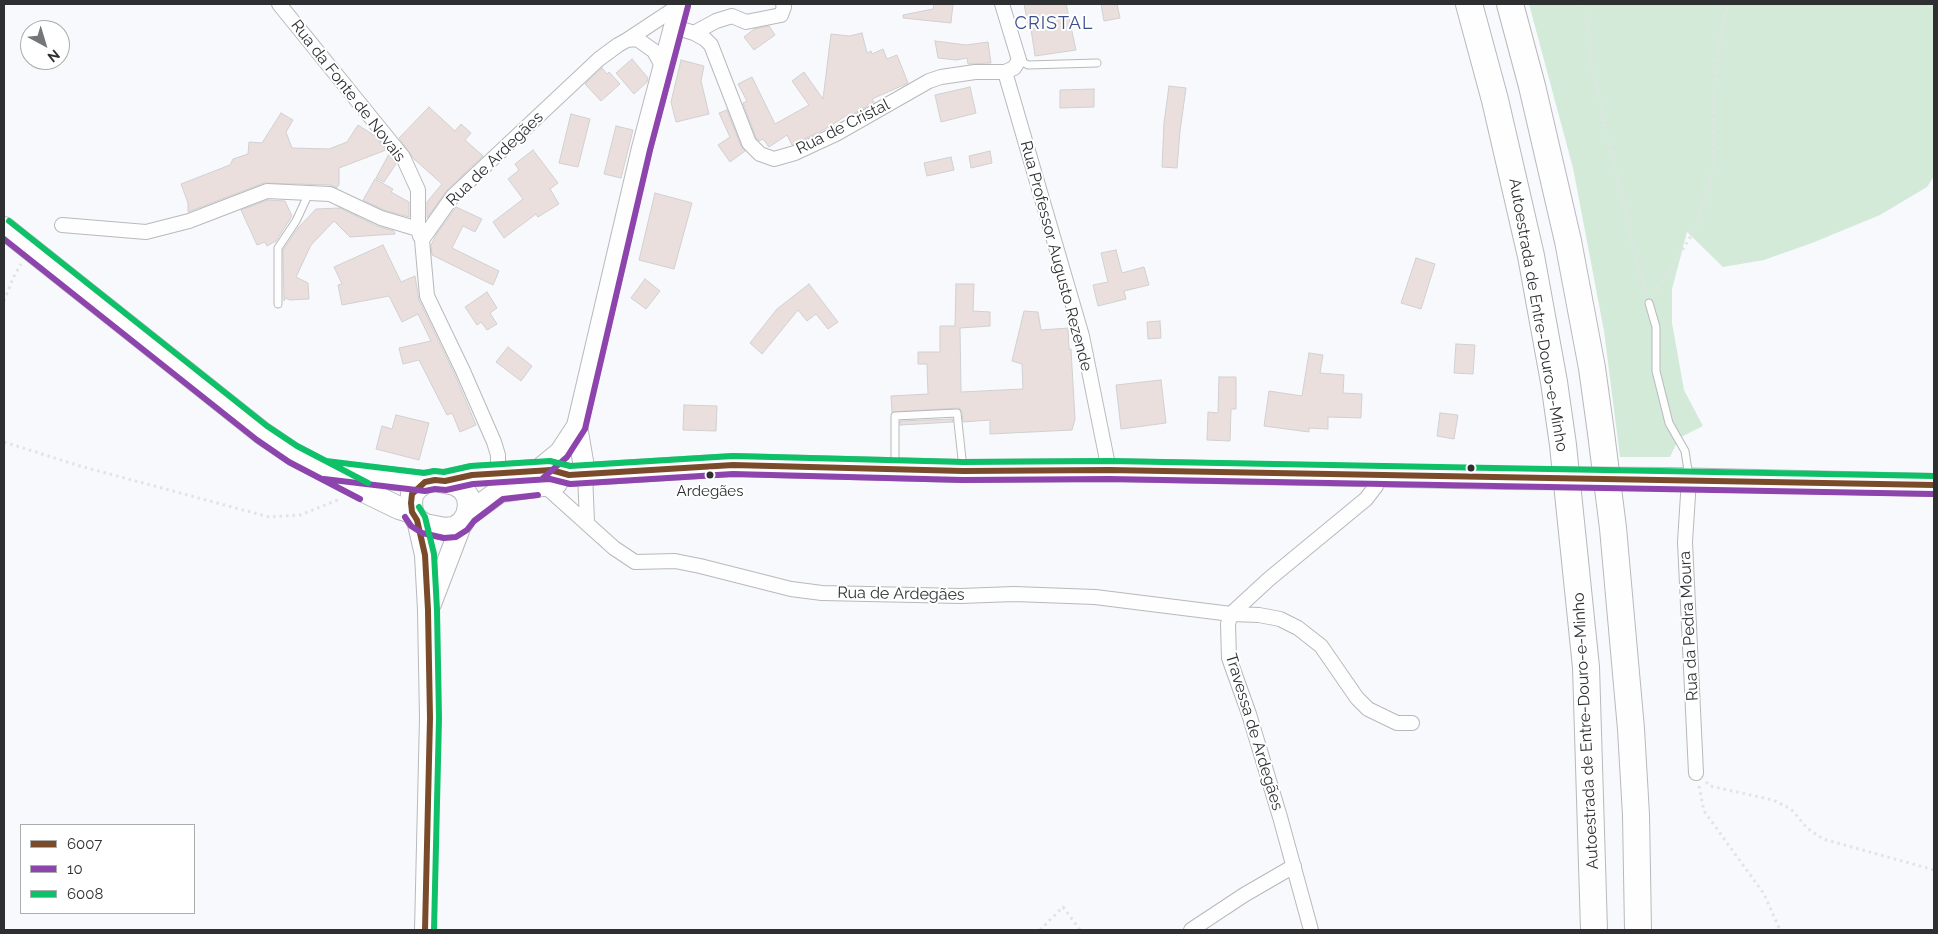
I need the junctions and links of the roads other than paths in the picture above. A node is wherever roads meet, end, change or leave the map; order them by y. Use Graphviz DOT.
graph roads {
  1 [pos="278,4"];
  2 [pos="783,4"];
  3 [pos="1002,4"];
  4 [pos="1469,4"];
  5 [pos="1510,4"];
  6 [pos="680,5"];
  7 [pos="675,27"];
  8 [pos="694,32"];
  9 [pos="632,40"];
  10 [pos="1019,60"];
  11 [pos="1097,64"];
  12 [pos="664,69"];
  13 [pos="1005,72"];
  14 [pos="309,193"];
  15 [pos="62,225"];
  16 [pos="4,228"];
  17 [pos="420,234"];
  18 [pos="1649,303"];
  19 [pos="278,304"];
  20 [pos="577,426"];
  21 [pos="894,468"];
  22 [pos="325,470"];
  23 [pos="1109,470"];
  24 [pos="963,471"];
  25 [pos="498,474"];
  26 [pos="577,474"];
  27 [pos="1378,476"];
  28 [pos="540,478"];
  29 [pos="1679,479"];
  30 [pos="435,481"];
  31 [pos="1934,485"];
  32 [pos="415,516"];
  33 [pos="465,519"];
  34 [pos="588,522"];
  35 [pos="428,610"];
  36 [pos="1231,614"];
  37 [pos="1412,723"];
  38 [pos="1696,773"];
  39 [pos="1294,866"];
  40 [pos="425,930"];
  41 [pos="1191,930"];
  42 [pos="1311,930"];
  43 [pos="1594,930"];
  44 [pos="1638,930"];
  1 -- 17 [label="street, Rua da Fonte de Novais"];
  2 -- 8 [label="street"];
  3 -- 10 [label="street"];
  4 -- 43 [label="highway, Autoestrada de Entre-Douro-e-Minho"];
  5 -- 44 [label="highway"];
  6 -- 7 [label="street"];
  6 -- 9 [label="street, Rua de Ardegães"];
  7 -- 8 [label="street, Rua de Cristal"];
  7 -- 12 [label="street"];
  8 -- 13 [label="street, Rua de Cristal"];
  9 -- 12 [label="street"];
  9 -- 17 [label="street, Rua de Ardegães"];
  10 -- 11 [label="lane"];
  10 -- 13 [label="street"];
  12 -- 20 [label="street"];
  13 -- 23 [label="street, Rua Professor Augusto Rezende"];
  14 -- 15 [label="street"];
  14 -- 17 [label="street"];
  14 -- 19 [label="lane"];
  16 -- 22 [label="main road"];
  17 -- 25 [label="street"];
  18 -- 29 [label="lane"];
  20 -- 26 [label="street"];
  20 -- 28 [label="street"];
  21 -- 24 [label="main road"];
  21 -- 24 [label="lane"];
  21 -- 26 [label="main road"];
  22 -- 30 [label="main road"];
  22 -- 32 [label="main road"];
  23 -- 24 [label="main road"];
  23 -- 27 [label="main road"];
  25 -- 28 [label="main road"];
  25 -- 30 [label="main road"];
  26 -- 28 [label="main road"];
  26 -- 34 [label="street"];
  27 -- 29 [label="main road, bridge"];
  27 -- 36 [label="street"];
  28 -- 33 [label="main road"];
  28 -- 34 [label="street, Rua de Ardegães"];
  29 -- 31 [label="main road"];
  29 -- 38 [label="street, Rua da Pedra Moura"];
  30 -- 32 [label="main road"];
  30 -- 33 [label="main road"];
  32 -- 33 [label="main road"];
  32 -- 35 [label="street"];
  33 -- 35 [label="street"];
  34 -- 36 [label="street, Rua de Ardegães"];
  35 -- 40 [label="street"];
  36 -- 37 [label="street, Rua de Ardegães"];
  36 -- 39 [label="street, Travessa de Ardegães"];
  39 -- 41 [label="street"];
  39 -- 42 [label="street, Travessa de Ardegães"];
}
